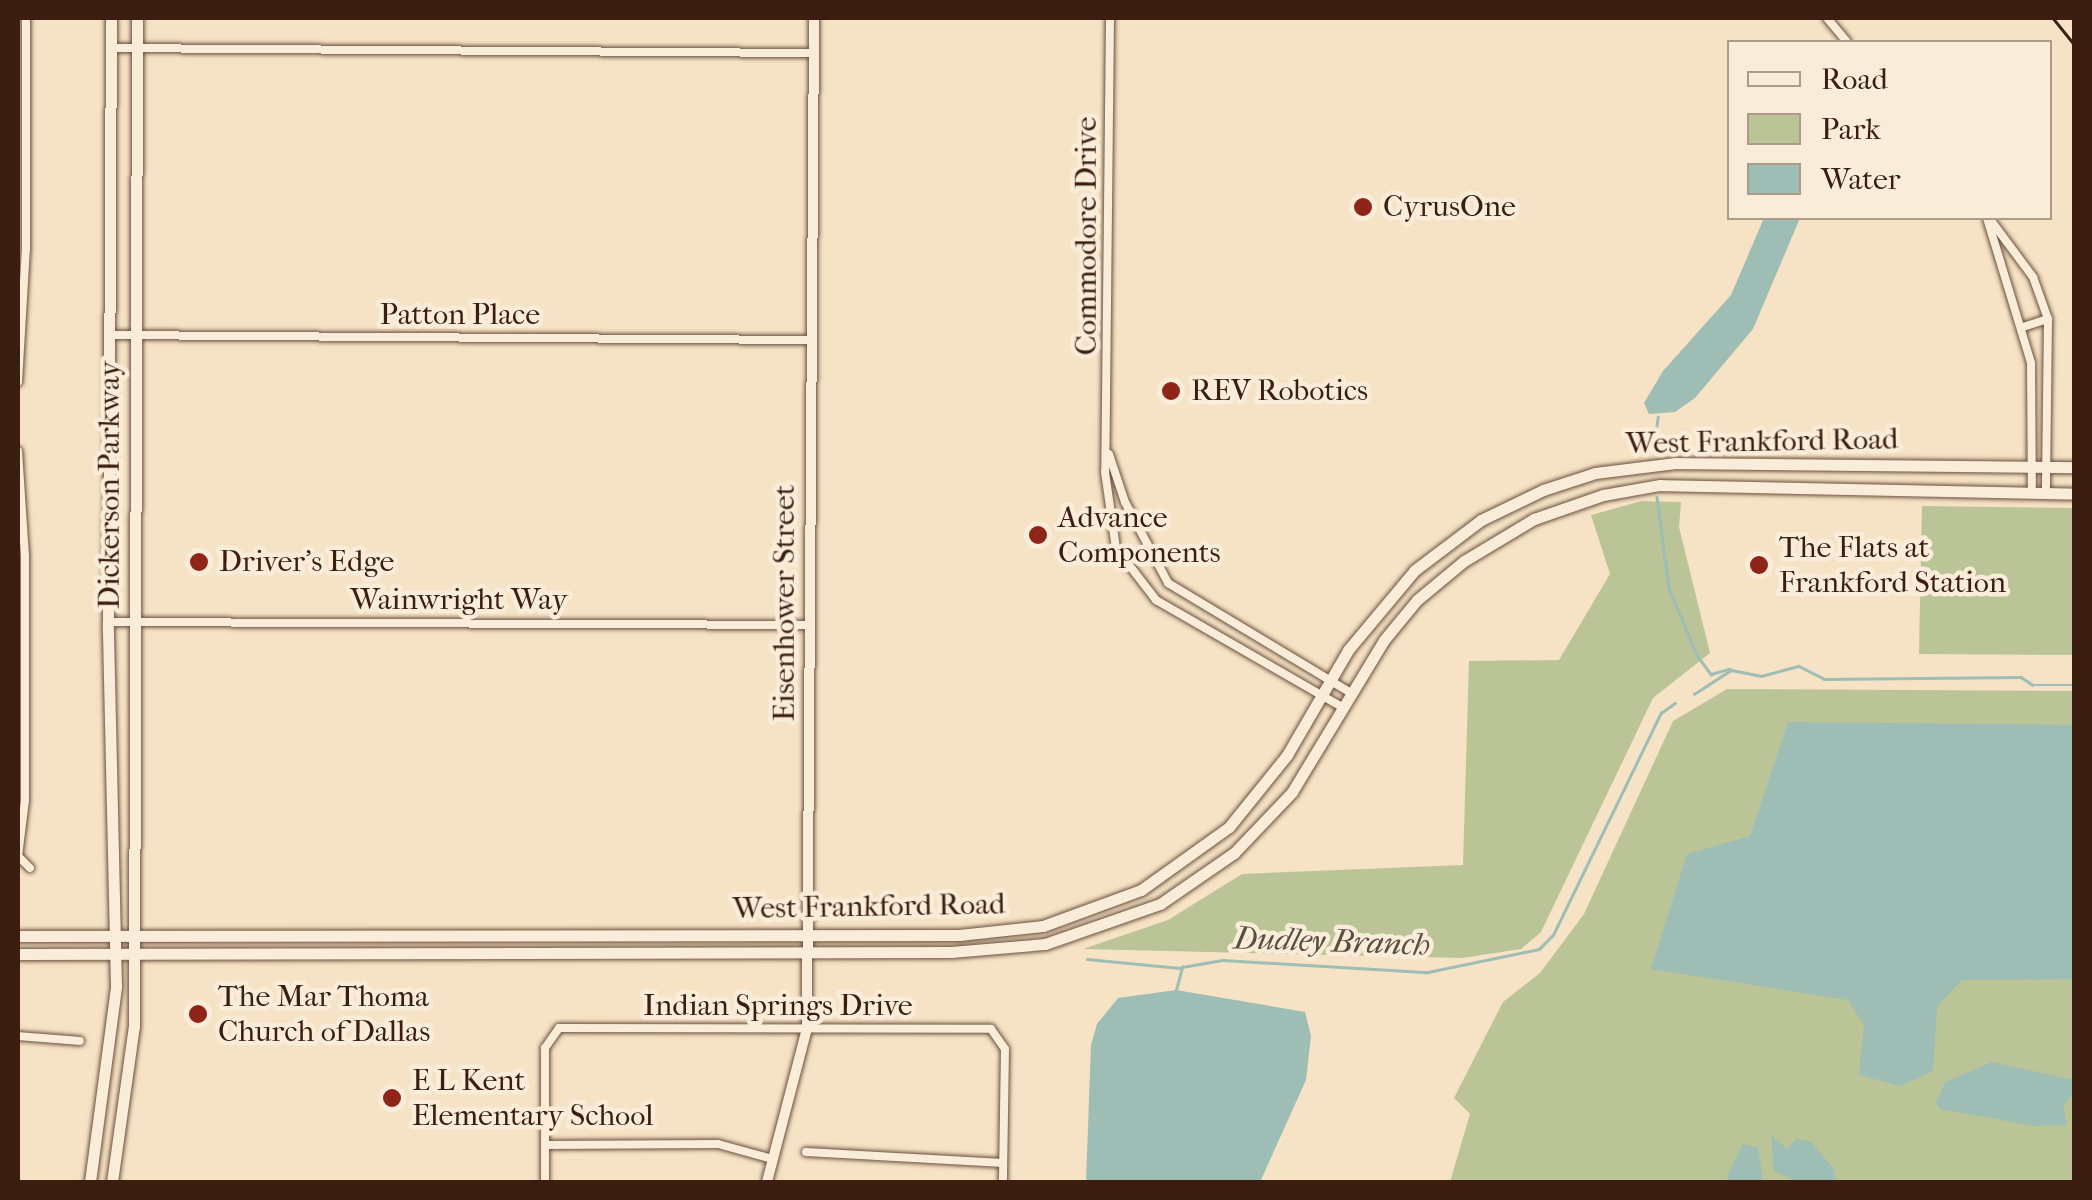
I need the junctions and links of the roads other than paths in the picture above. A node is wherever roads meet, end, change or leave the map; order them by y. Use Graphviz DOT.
graph roads {
  1 [pos="26,18"];
  2 [pos="112,18"];
  3 [pos="137,18"];
  4 [pos="814,18"];
  5 [pos="1110,18"];
  6 [pos="1827,18"];
  7 [pos="1845,40"];
  8 [pos="112,48"];
  9 [pos="136,50"];
  10 [pos="813,53"];
  11 [pos="22,170"];
  12 [pos="1989,220"];
  13 [pos="1990,220"];
  14 [pos="19,305"];
  15 [pos="2048,319"];
  16 [pos="2023,327"];
  17 [pos="109,336"];
  18 [pos="135,336"];
  19 [pos="812,340"];
  20 [pos="2031,363"];
  21 [pos="2050,363"];
  22 [pos="18,382"];
  23 [pos="18,451"];
  24 [pos="1109,454"];
  25 [pos="2031,466"];
  26 [pos="2048,467"];
  27 [pos="2074,468"];
  28 [pos="2032,493"];
  29 [pos="2046,494"];
  30 [pos="2074,494"];
  31 [pos="1130,512"];
  32 [pos="1108,520"];
  33 [pos="1168,583"];
  34 [pos="1156,600"];
  35 [pos="20,617"];
  36 [pos="108,622"];
  37 [pos="134,622"];
  38 [pos="810,625"];
  39 [pos="1330,682"];
  40 [pos="1350,693"];
  41 [pos="1322,696"];
  42 [pos="1342,708"];
  43 [pos="18,856"];
  44 [pos="30,868"];
  45 [pos="114,933"];
  46 [pos="136,933"];
  47 [pos="808,934"];
  48 [pos="18,936"];
  49 [pos="114,953"];
  50 [pos="135,953"];
  51 [pos="808,953"];
  52 [pos="18,954"];
  53 [pos="807,1028"];
  54 [pos="18,1036"];
  55 [pos="80,1041"];
  56 [pos="545,1144"];
  57 [pos="806,1152"];
  58 [pos="772,1159"];
  59 [pos="1003,1163"];
  60 [pos="90,1182"];
  61 [pos="112,1182"];
  62 [pos="545,1182"];
  63 [pos="767,1182"];
  64 [pos="1003,1182"];
  1 -- 11 [label="street"];
  2 -- 8 [label="main road, Dickerson Parkway"];
  3 -- 9 [label="main road, Dickerson Parkway"];
  4 -- 10 [label="street, Eisenhower Street"];
  5 -- 24 [label="street, Commodore Drive"];
  6 -- 7 [label="street"];
  8 -- 9 [label="street"];
  8 -- 17 [label="main road, Dickerson Parkway"];
  9 -- 10 [label="street"];
  9 -- 18 [label="main road, Dickerson Parkway"];
  10 -- 19 [label="street, Eisenhower Street"];
  11 -- 14 [label="street"];
  12 -- 16 [label="street"];
  13 -- 15 [label="street"];
  14 -- 22 [label="street"];
  15 -- 16 [label="street"];
  15 -- 21 [label="street"];
  16 -- 20 [label="street"];
  17 -- 18 [label="street, Patton Place"];
  17 -- 36 [label="main road, Dickerson Parkway"];
  18 -- 19 [label="street, Patton Place"];
  18 -- 37 [label="main road, Dickerson Parkway"];
  19 -- 38 [label="street, Eisenhower Street"];
  20 -- 21 [label="street"];
  20 -- 25 [label="street"];
  21 -- 26 [label="street"];
  23 -- 35 [label="street"];
  24 -- 31 [label="street, Commodore Drive"];
  24 -- 32 [label="street, Commodore Drive"];
  25 -- 26 [label="main road, West Frankford Road"];
  25 -- 28 [label="street"];
  25 -- 39 [label="main road, West Frankford Road"];
  26 -- 27 [label="main road, West Frankford Road"];
  26 -- 29 [label="street"];
  28 -- 29 [label="main road, West Frankford Road"];
  28 -- 40 [label="main road, West Frankford Road"];
  29 -- 30 [label="main road, West Frankford Road"];
  31 -- 32 [label="street"];
  31 -- 33 [label="street, Commodore Drive"];
  32 -- 34 [label="street, Commodore Drive"];
  33 -- 34 [label="street"];
  33 -- 39 [label="street"];
  34 -- 41 [label="street, Commodore Drive"];
  35 -- 43 [label="street"];
  36 -- 37 [label="street, Wainwright Way"];
  36 -- 45 [label="main road, Dickerson Parkway"];
  37 -- 38 [label="street, Wainwright Way"];
  37 -- 46 [label="main road, Dickerson Parkway"];
  38 -- 47 [label="street, Eisenhower Street"];
  39 -- 40 [label="street"];
  39 -- 41 [label="main road, West Frankford Road"];
  40 -- 42 [label="main road, West Frankford Road"];
  41 -- 42 [label="street, Commodore Drive"];
  41 -- 47 [label="main road, West Frankford Road"];
  42 -- 51 [label="main road, West Frankford Road"];
  43 -- 44 [label="street"];
  45 -- 46 [label="main road, West Frankford Road"];
  45 -- 48 [label="main road, West Frankford Road"];
  45 -- 49 [label="main road, Dickerson Parkway"];
  46 -- 47 [label="main road, West Frankford Road"];
  46 -- 50 [label="main road, Dickerson Parkway"];
  47 -- 51 [label="street, Eisenhower Street"];
  49 -- 50 [label="main road, West Frankford Road"];
  49 -- 52 [label="main road, West Frankford Road"];
  49 -- 60 [label="main road, Dickerson Parkway"];
  50 -- 51 [label="main road, West Frankford Road"];
  50 -- 61 [label="main road, Dickerson Parkway"];
  51 -- 53 [label="street, Eisenhower Street"];
  53 -- 56 [label="street, Indian Springs Drive"];
  53 -- 58 [label="street, Eisenhower Street"];
  53 -- 59 [label="street, Indian Springs Drive"];
  54 -- 55 [label="street"];
  56 -- 58 [label="street"];
  56 -- 62 [label="street"];
  57 -- 59 [label="street"];
  58 -- 63 [label="street, Eisenhower Street"];
  59 -- 64 [label="street"];
}
